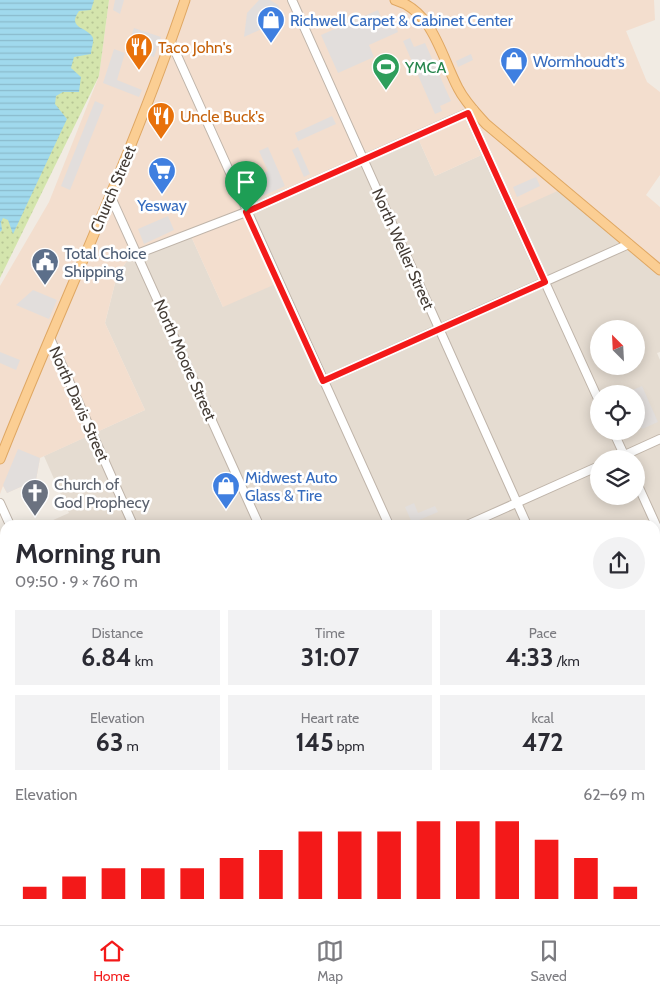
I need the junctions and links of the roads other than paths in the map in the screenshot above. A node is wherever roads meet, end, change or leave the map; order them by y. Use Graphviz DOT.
graph roads {
  1 [pos="185,0"];
  2 [pos="292,0"];
  3 [pos="394,0"];
  4 [pos="171,42"];
  5 [pos="471,112"];
  6 [pos="363,160"];
  7 [pos="110,195"];
  8 [pos="246,212"];
  9 [pos="629,244"];
  10 [pos="137,254"];
  11 [pos="660,270"];
  12 [pos="545,282"];
  13 [pos="440,329"];
  14 [pos="50,338"];
  15 [pos="323,381"];
  16 [pos="592,385"];
  17 [pos="660,439"];
  18 [pos="638,450"];
  19 [pos="0,459"];
  20 [pos="590,470"];
  21 [pos="645,501"];
  22 [pos="0,503"];
  23 [pos="517,503"];
  24 [pos="8,520"];
  25 [pos="130,520"];
  26 [pos="257,520"];
  27 [pos="387,520"];
  28 [pos="478,520"];
  29 [pos="525,520"];
  30 [pos="654,520"];
  1 -- 4 [label="main road, Church Street"];
  2 -- 6 [label="street, North Weller Street"];
  3 -- 5 [label="main road"];
  4 -- 7 [label="main road, Church Street"];
  4 -- 8 [label="street"];
  5 -- 6 [label="street"];
  5 -- 9 [label="main road"];
  5 -- 12 [label="street"];
  6 -- 8 [label="street"];
  6 -- 13 [label="street, North Weller Street"];
  7 -- 10 [label="street, North Moore Street"];
  7 -- 14 [label="main road, Church Street"];
  8 -- 10 [label="street"];
  8 -- 15 [label="street"];
  9 -- 11 [label="main road"];
  9 -- 12 [label="street"];
  10 -- 26 [label="street, North Moore Street"];
  12 -- 13 [label="street"];
  12 -- 16 [label="street"];
  13 -- 15 [label="street"];
  13 -- 23 [label="street, North Weller Street"];
  14 -- 19 [label="main road, Church Street"];
  14 -- 25 [label="street, North Davis Street"];
  15 -- 27 [label="street"];
  17 -- 18 [label="street"];
  20 -- 23 [label="street"];
  21 -- 30 [label="street"];
  22 -- 24 [label="street"];
  23 -- 28 [label="street"];
  23 -- 29 [label="street, North Weller Street"];
}
